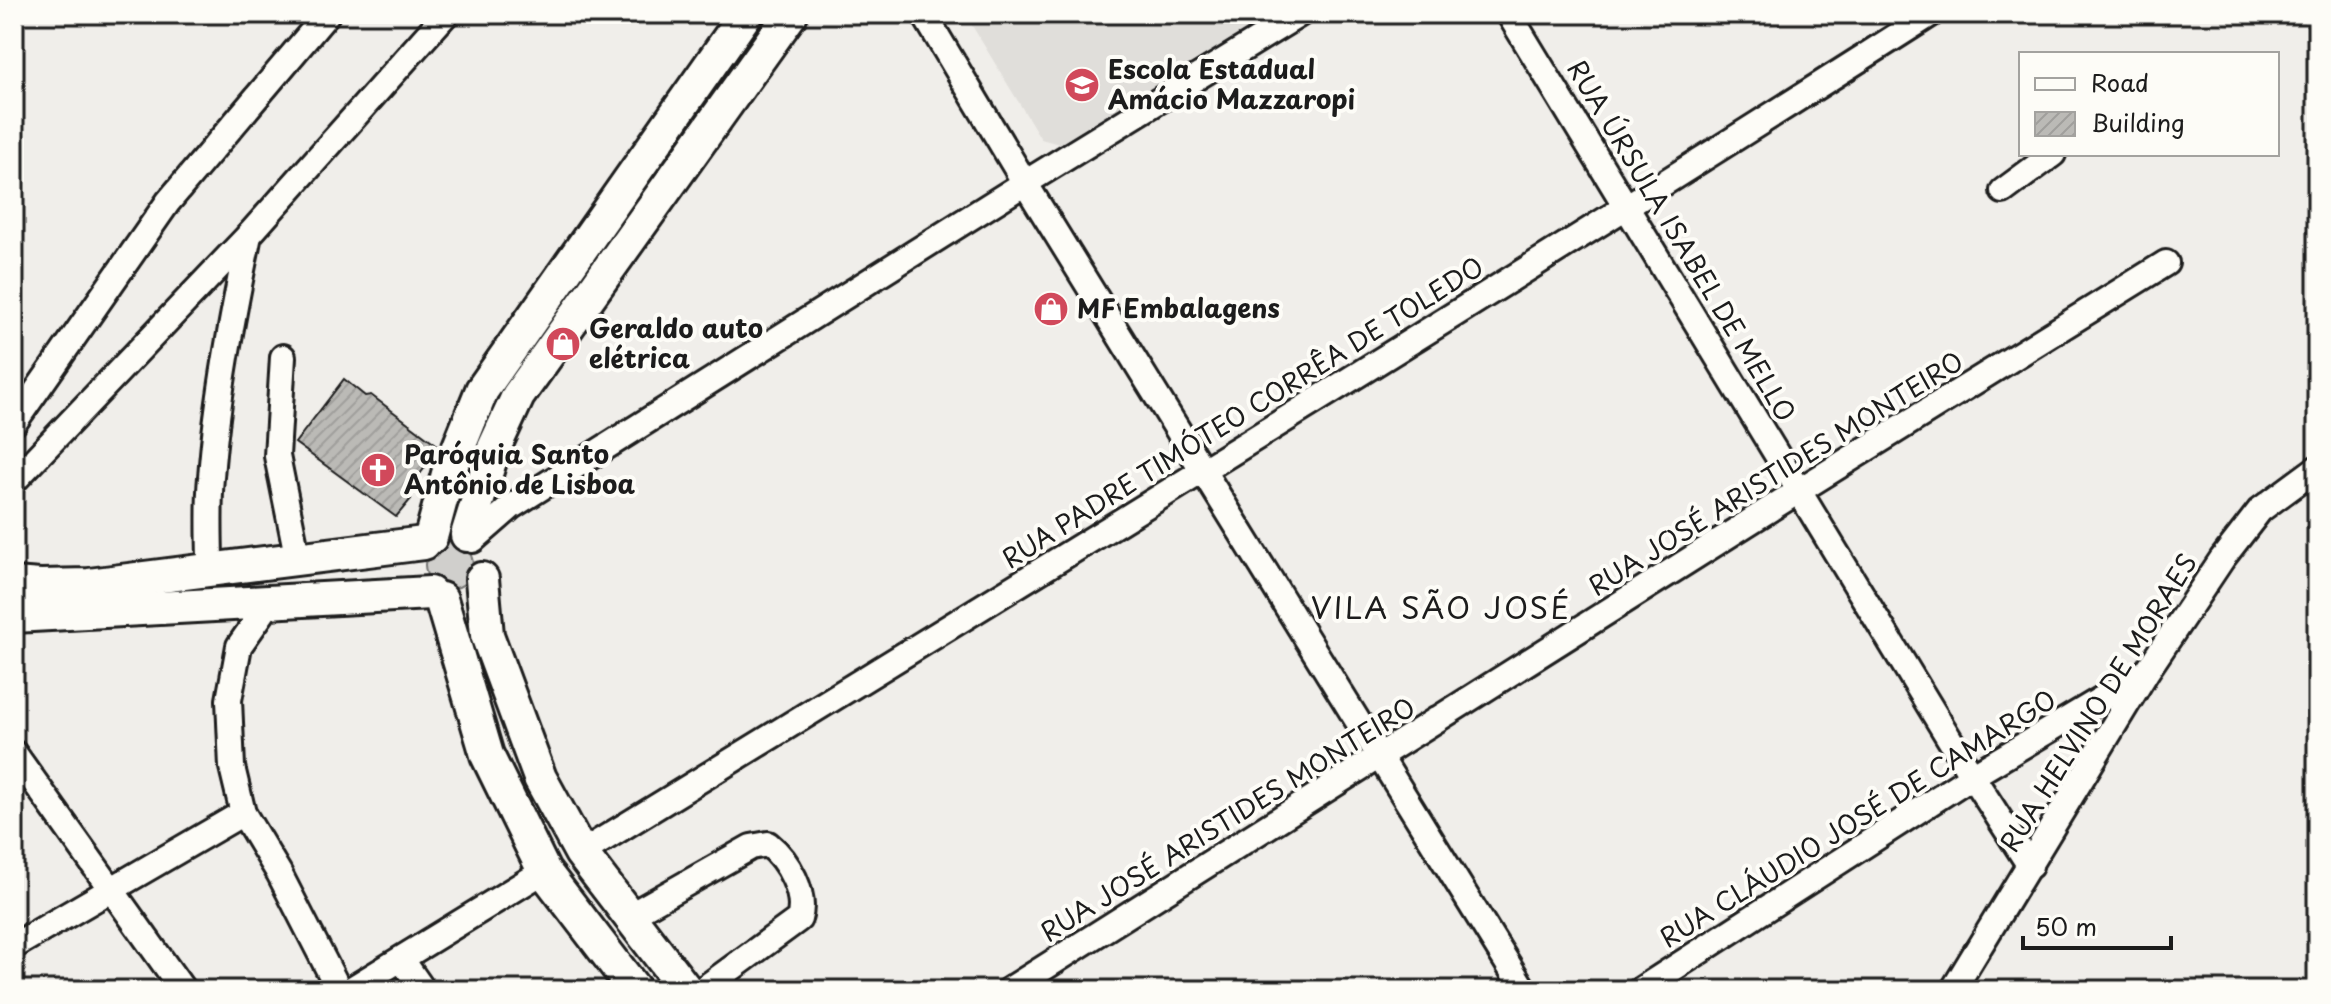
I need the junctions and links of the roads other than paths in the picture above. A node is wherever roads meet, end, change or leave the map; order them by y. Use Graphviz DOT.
graph roads {
  1 [pos="327,14"];
  2 [pos="446,14"];
  3 [pos="746,14"];
  4 [pos="924,14"];
  5 [pos="1300,14"];
  6 [pos="1509,14"];
  7 [pos="1931,14"];
  8 [pos="776,19"];
  9 [pos="2050,156"];
  10 [pos="1025,183"];
  11 [pos="2003,191"];
  12 [pos="1627,208"];
  13 [pos="249,235"];
  14 [pos="2166,263"];
  15 [pos="202,284"];
  16 [pos="236,300"];
  17 [pos="283,357"];
  18 [pos="14,423"];
  19 [pos="2317,468"];
  20 [pos="18,471"];
  21 [pos="1204,471"];
  22 [pos="482,488"];
  23 [pos="1800,490"];
  24 [pos="512,506"];
  25 [pos="470,538"];
  26 [pos="427,540"];
  27 [pos="298,560"];
  28 [pos="210,569"];
  29 [pos="482,579"];
  30 [pos="14,584"];
  31 [pos="436,596"];
  32 [pos="270,602"];
  33 [pos="14,616"];
  34 [pos="2147,671"];
  35 [pos="14,753"];
  36 [pos="1379,758"];
  37 [pos="1972,776"];
  38 [pos="243,813"];
  39 [pos="581,853"];
  40 [pos="2030,866"];
  41 [pos="544,871"];
  42 [pos="112,891"];
  43 [pos="629,916"];
  44 [pos="14,946"];
  45 [pos="402,960"];
  46 [pos="623,986"];
  47 [pos="183,990"];
  48 [pos="339,990"];
  49 [pos="350,990"];
  50 [pos="423,990"];
  51 [pos="686,990"];
  52 [pos="702,990"];
  53 [pos="1009,990"];
  54 [pos="1524,990"];
  55 [pos="1640,990"];
  56 [pos="1953,990"];
  1 -- 18 [label="street"];
  2 -- 13 [label="street"];
  3 -- 26 [label="main road"];
  4 -- 10 [label="street"];
  5 -- 10 [label="street"];
  6 -- 12 [label="street, RUA ÚRSULA ISABEL DE MELLO"];
  7 -- 12 [label="street, RUA PADRE TIMÓTEO CORRÊA DE TOLEDO"];
  8 -- 22 [label="main road"];
  9 -- 11 [label="street"];
  10 -- 21 [label="street"];
  10 -- 24 [label="street"];
  12 -- 21 [label="street, RUA PADRE TIMÓTEO CORRÊA DE TOLEDO"];
  12 -- 23 [label="street, RUA ÚRSULA ISABEL DE MELLO"];
  13 -- 15 [label="street"];
  13 -- 16 [label="street"];
  14 -- 23 [label="street, RUA JOSÉ ARISTIDES MONTEIRO"];
  15 -- 16 [label="street"];
  15 -- 20 [label="street"];
  16 -- 28 [label="street"];
  17 -- 27 [label="street"];
  19 -- 34 [label="street, RUA HELVINO DE MORAES"];
  21 -- 36 [label="street"];
  21 -- 39 [label="street, RUA PADRE TIMÓTEO CORRÊA DE TOLEDO"];
  22 -- 24 [label="street"];
  22 -- 25 [label="main road"];
  23 -- 36 [label="street, RUA JOSÉ ARISTIDES MONTEIRO"];
  23 -- 37 [label="street, RUA ÚRSULA ISABEL DE MELLO"];
  24 -- 25 [label="street"];
  25 -- 26 [label="main road"];
  25 -- 29 [label="main road"];
  26 -- 27 [label="main road"];
  26 -- 31 [label="main road"];
  27 -- 28 [label="main road"];
  28 -- 30 [label="main road"];
  29 -- 31 [label="main road"];
  29 -- 39 [label="main road"];
  31 -- 32 [label="main road"];
  31 -- 41 [label="main road"];
  32 -- 33 [label="main road"];
  32 -- 38 [label="street"];
  34 -- 37 [label="street, RUA CLÁUDIO JOSÉ DE CAMARGO"];
  34 -- 40 [label="street, RUA HELVINO DE MORAES"];
  35 -- 42 [label="street"];
  36 -- 53 [label="street, RUA JOSÉ ARISTIDES MONTEIRO"];
  36 -- 54 [label="street"];
  37 -- 40 [label="street, RUA ÚRSULA ISABEL DE MELLO"];
  37 -- 55 [label="street, RUA CLÁUDIO JOSÉ DE CAMARGO"];
  38 -- 42 [label="street"];
  38 -- 48 [label="street"];
  39 -- 43 [label="main road"];
  40 -- 56 [label="street, RUA HELVINO DE MORAES"];
  41 -- 45 [label="street"];
  41 -- 46 [label="main road"];
  42 -- 44 [label="street"];
  42 -- 47 [label="street"];
  43 -- 51 [label="main road"];
  43 -- 52 [label="street"];
  45 -- 49 [label="street"];
  45 -- 50 [label="street"];
}
